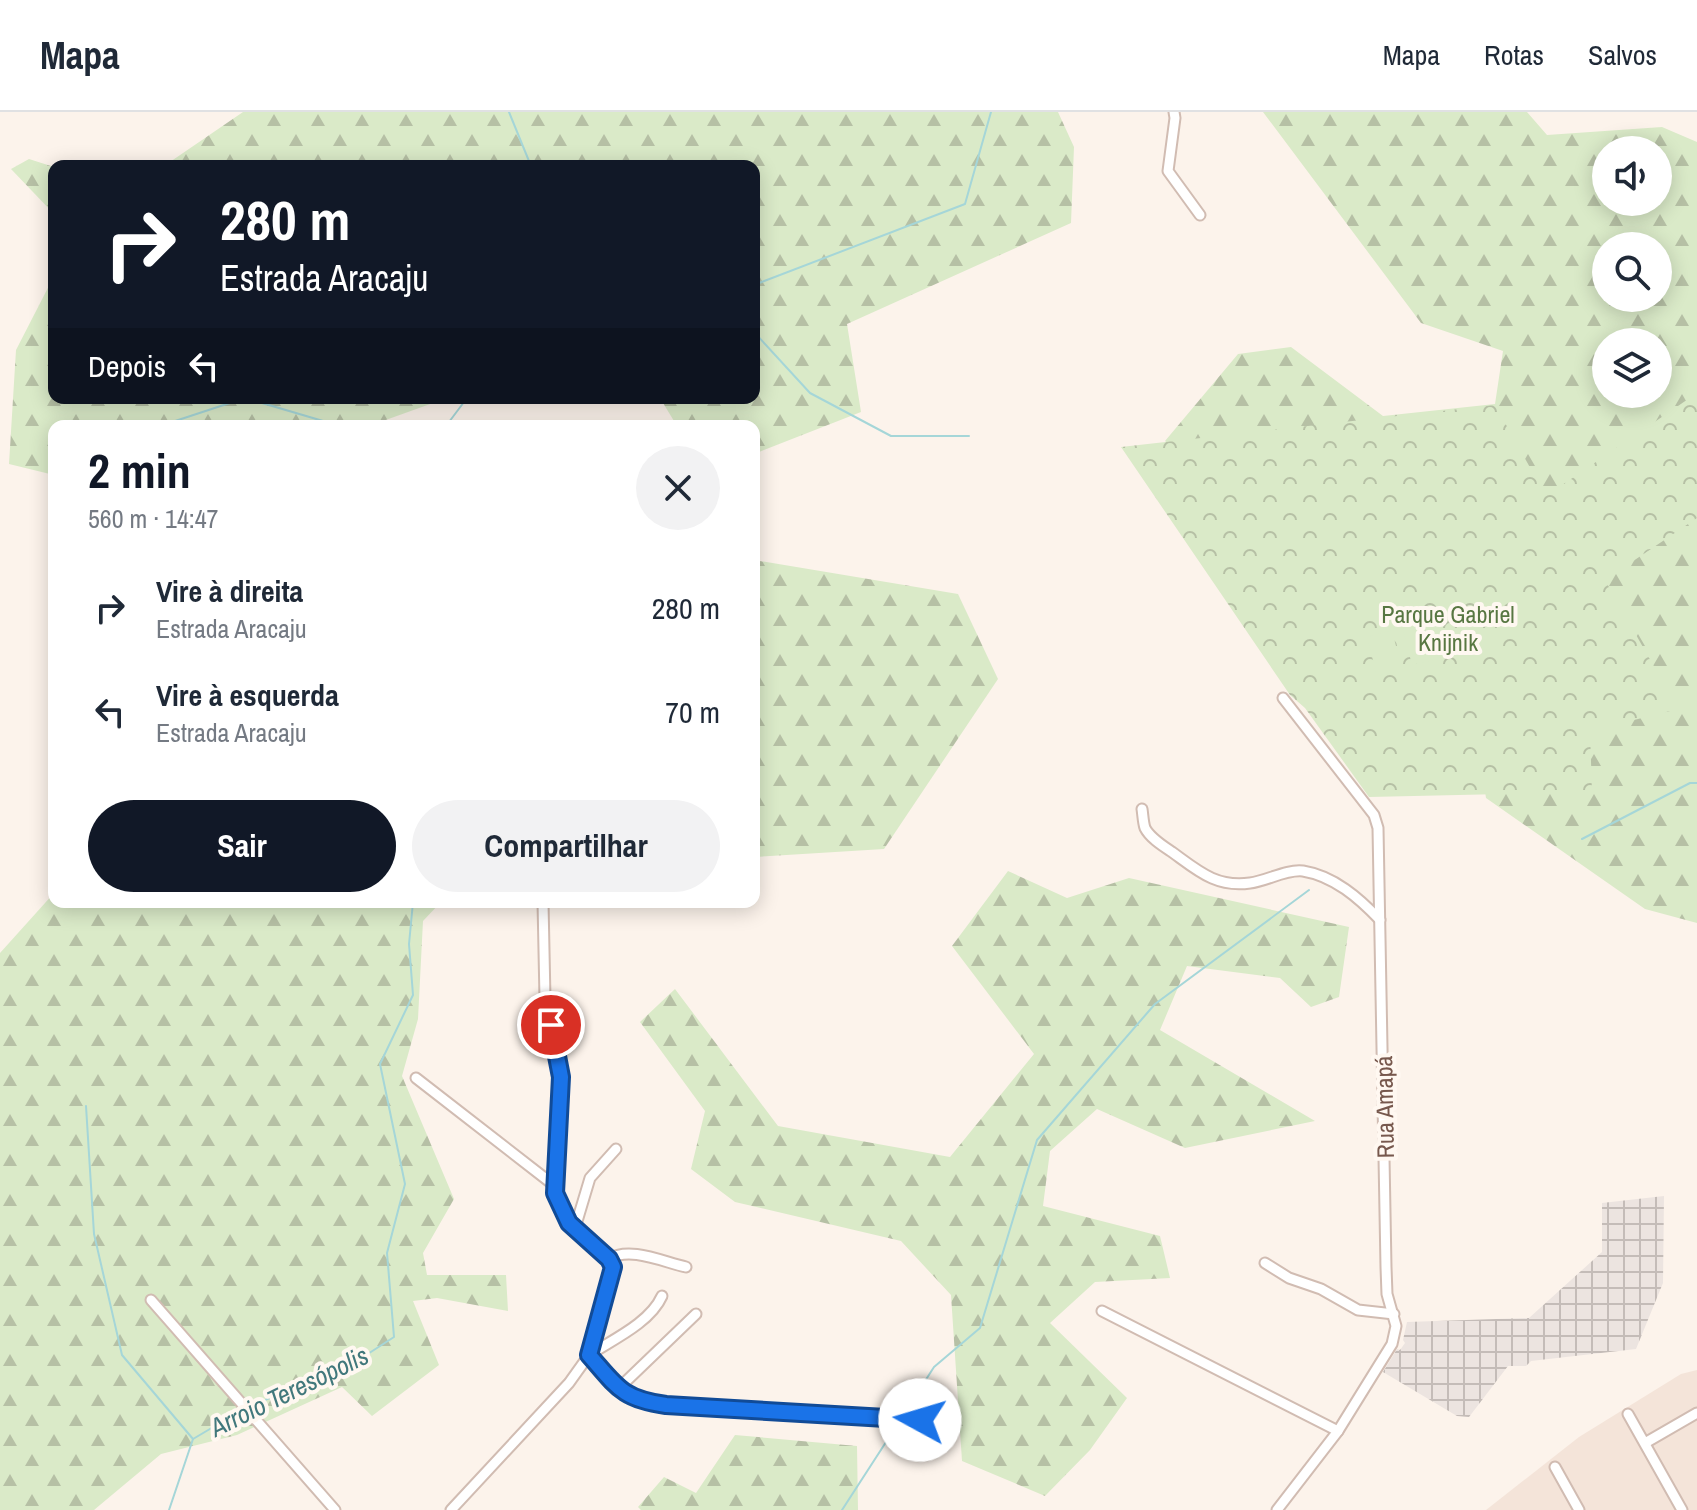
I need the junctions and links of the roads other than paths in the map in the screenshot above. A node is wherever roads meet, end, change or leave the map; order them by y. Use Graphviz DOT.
graph roads {
  1 [pos="1174,112"];
  2 [pos="1200,215"];
  3 [pos="1283,698"];
  4 [pos="1142,809"];
  5 [pos="543,908"];
  6 [pos="1380,920"];
  7 [pos="416,1078"];
  8 [pos="616,1149"];
  9 [pos="555,1186"];
  10 [pos="575,1228"];
  11 [pos="609,1259"];
  12 [pos="1265,1263"];
  13 [pos="686,1267"];
  14 [pos="662,1296"];
  15 [pos="151,1300"];
  16 [pos="1102,1311"];
  17 [pos="696,1314"];
  18 [pos="1394,1314"];
  19 [pos="589,1355"];
  20 [pos="618,1389"];
  21 [pos="1697,1413"];
  22 [pos="1628,1414"];
  23 [pos="920,1420"];
  24 [pos="1338,1431"];
  25 [pos="1645,1443"];
  26 [pos="1555,1467"];
  27 [pos="335,1510"];
  28 [pos="451,1510"];
  29 [pos="1277,1510"];
  30 [pos="1579,1510"];
  31 [pos="1682,1510"];
  1 -- 2 [label="street"];
  3 -- 6 [label="street, Rua Amapá"];
  4 -- 6 [label="street"];
  5 -- 9 [label="street"];
  6 -- 18 [label="street, Rua Amapá"];
  7 -- 9 [label="street"];
  8 -- 10 [label="street"];
  9 -- 10 [label="street"];
  10 -- 11 [label="street"];
  11 -- 13 [label="street"];
  11 -- 19 [label="street"];
  12 -- 18 [label="street"];
  14 -- 19 [label="street"];
  15 -- 27 [label="street"];
  16 -- 24 [label="street"];
  17 -- 20 [label="street"];
  18 -- 24 [label="street, Rua Amapá"];
  19 -- 20 [label="street"];
  19 -- 28 [label="street"];
  20 -- 23 [label="street"];
  21 -- 25 [label="street"];
  22 -- 25 [label="street"];
  24 -- 29 [label="street, Rua Amapá"];
  25 -- 31 [label="street"];
  26 -- 30 [label="street"];
}
